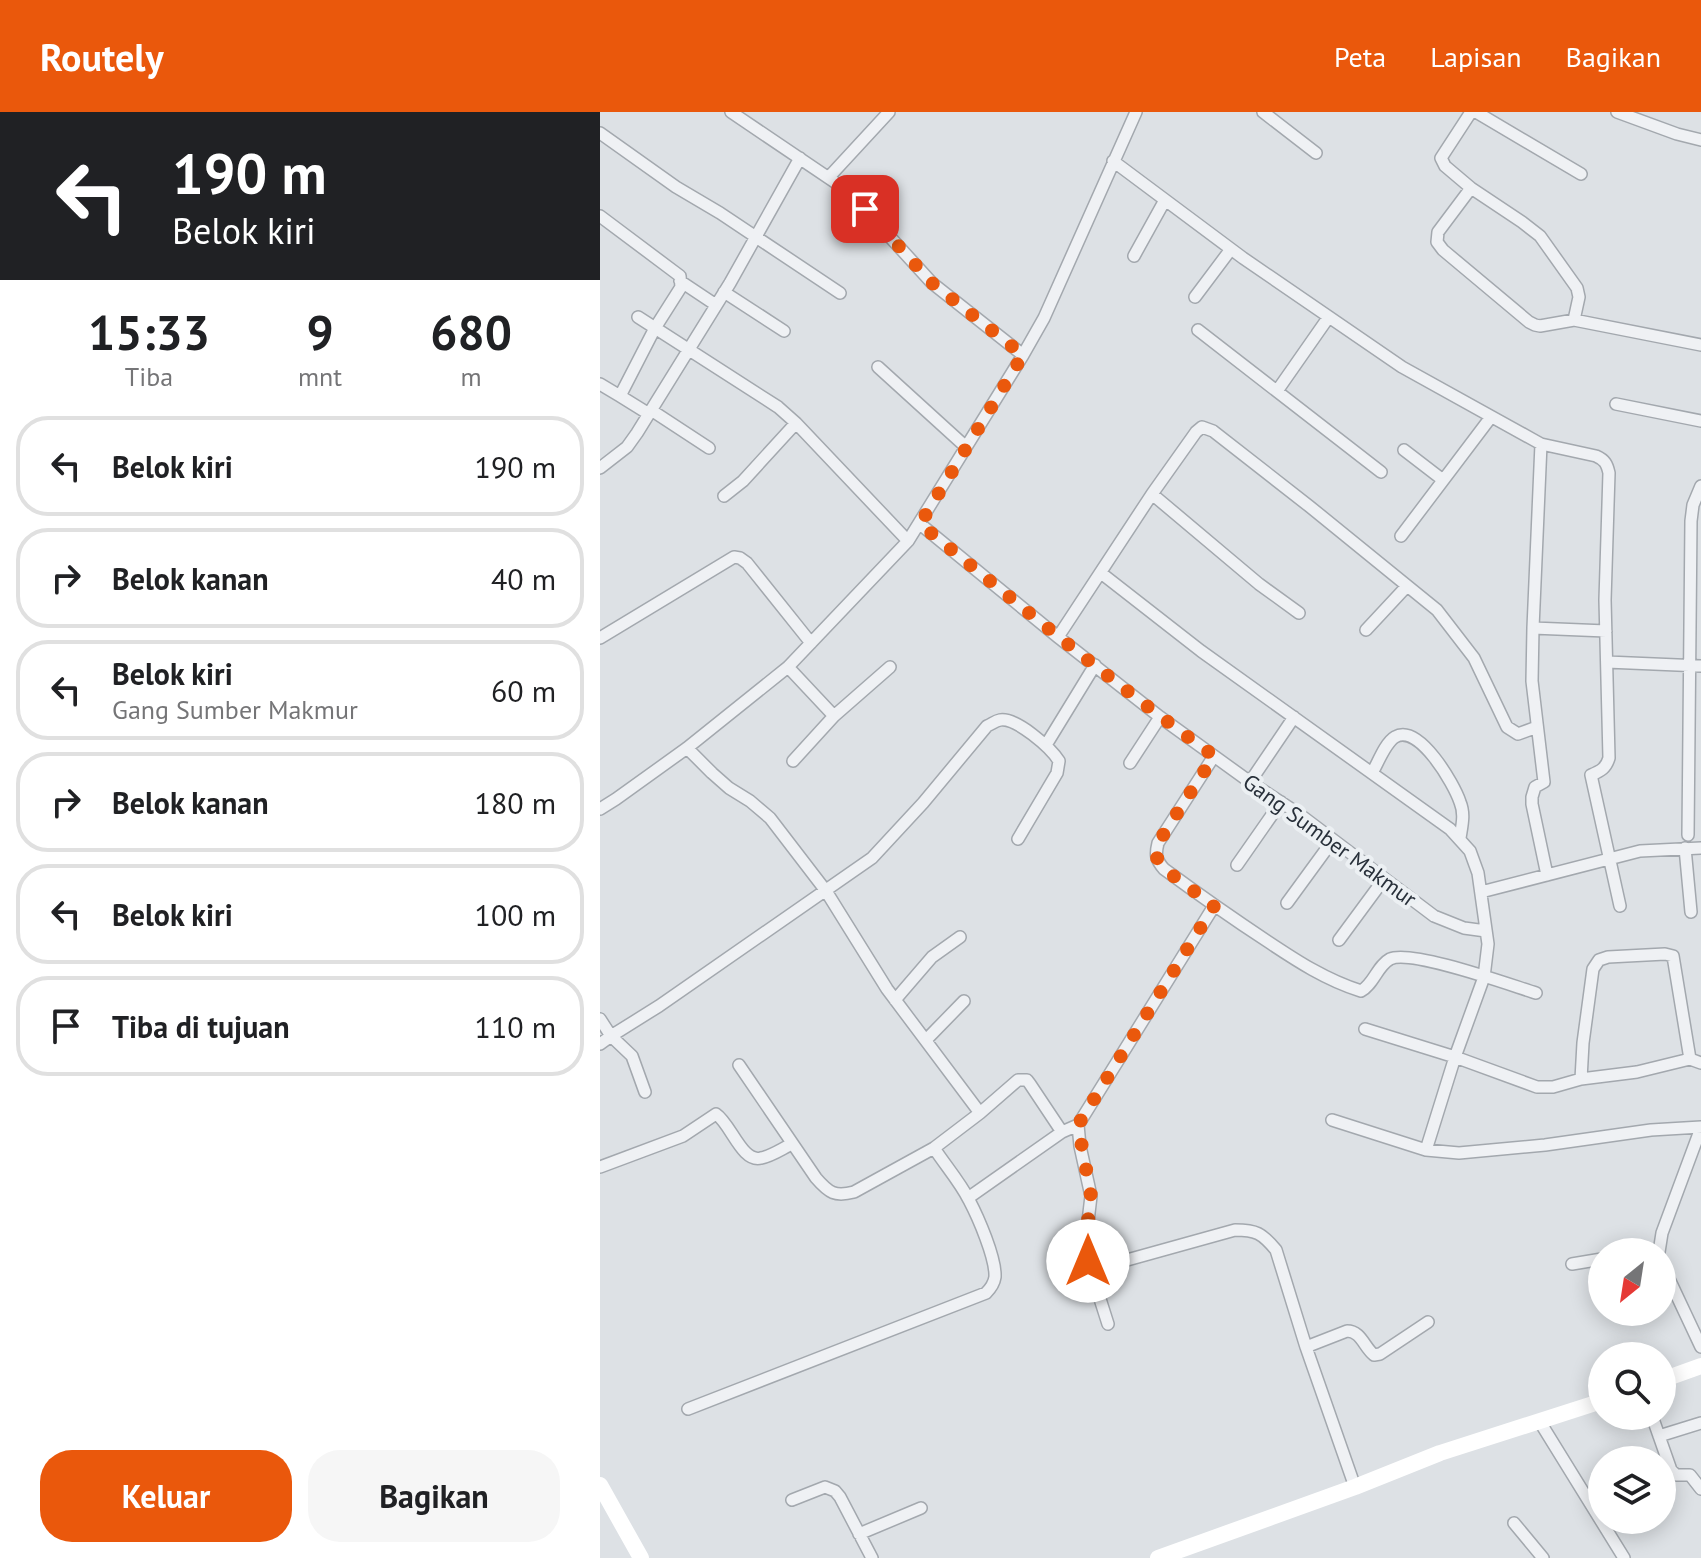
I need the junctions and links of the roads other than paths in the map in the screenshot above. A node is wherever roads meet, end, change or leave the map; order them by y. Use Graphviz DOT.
graph roads {
  1 [pos="731,112"];
  2 [pos="889,112"];
  3 [pos="1136,112"];
  4 [pos="1263,112"];
  5 [pos="1474,112"];
  6 [pos="1617,112"];
  7 [pos="600,133"];
  8 [pos="1701,140"];
  9 [pos="1316,153"];
  10 [pos="800,158"];
  11 [pos="1113,161"];
  12 [pos="1581,174"];
  13 [pos="829,177"];
  14 [pos="1471,188"];
  15 [pos="1165,200"];
  16 [pos="600,216"];
  17 [pos="755,237"];
  18 [pos="1231,249"];
  19 [pos="1134,256"];
  20 [pos="680,281"];
  21 [pos="724,292"];
  22 [pos="840,293"];
  23 [pos="1195,297"];
  24 [pos="716,305"];
  25 [pos="638,317"];
  26 [pos="1328,318"];
  27 [pos="1574,320"];
  28 [pos="655,328"];
  29 [pos="1198,330"];
  30 [pos="784,331"];
  31 [pos="1701,345"];
  32 [pos="688,349"];
  33 [pos="1023,355"];
  34 [pos="878,367"];
  35 [pos="600,384"];
  36 [pos="1277,391"];
  37 [pos="620,396"];
  38 [pos="1616,404"];
  39 [pos="650,412"];
  40 [pos="1491,417"];
  41 [pos="1701,421"];
  42 [pos="796,423"];
  43 [pos="1541,444"];
  44 [pos="966,447"];
  45 [pos="709,448"];
  46 [pos="1404,450"];
  47 [pos="600,468"];
  48 [pos="1381,472"];
  49 [pos="1443,480"];
  50 [pos="1701,486"];
  51 [pos="1152,494"];
  52 [pos="724,496"];
  53 [pos="920,524"];
  54 [pos="1401,536"];
  55 [pos="908,541"];
  56 [pos="1101,573"];
  57 [pos="1407,586"];
  58 [pos="1299,613"];
  59 [pos="1533,628"];
  60 [pos="1366,630"];
  61 [pos="1606,631"];
  62 [pos="1058,637"];
  63 [pos="600,638"];
  64 [pos="811,643"];
  65 [pos="1607,662"];
  66 [pos="1095,665"];
  67 [pos="1696,666"];
  68 [pos="788,667"];
  69 [pos="890,667"];
  70 [pos="834,716"];
  71 [pos="1160,717"];
  72 [pos="1294,717"];
  73 [pos="1537,727"];
  74 [pos="1046,745"];
  75 [pos="687,748"];
  76 [pos="1214,756"];
  77 [pos="793,761"];
  78 [pos="1130,763"];
  79 [pos="1372,773"];
  80 [pos="1250,782"];
  81 [pos="1281,802"];
  82 [pos="600,809"];
  83 [pos="1688,835"];
  84 [pos="1460,838"];
  85 [pos="1018,839"];
  86 [pos="1333,840"];
  87 [pos="1685,848"];
  88 [pos="1701,848"];
  89 [pos="1609,859"];
  90 [pos="1237,865"];
  91 [pos="1547,875"];
  92 [pos="1384,879"];
  93 [pos="826,891"];
  94 [pos="1481,892"];
  95 [pos="1287,903"];
  96 [pos="1214,906"];
  97 [pos="1620,906"];
  98 [pos="1691,912"];
  99 [pos="1486,931"];
  100 [pos="960,937"];
  101 [pos="1339,940"];
  102 [pos="1484,977"];
  103 [pos="1536,993"];
  104 [pos="895,1000"];
  105 [pos="964,1001"];
  106 [pos="600,1019"];
  107 [pos="1365,1029"];
  108 [pos="611,1036"];
  109 [pos="926,1040"];
  110 [pos="600,1044"];
  111 [pos="1455,1057"];
  112 [pos="1695,1061"];
  113 [pos="739,1065"];
  114 [pos="1581,1079"];
  115 [pos="645,1092"];
  116 [pos="980,1113"];
  117 [pos="1332,1120"];
  118 [pos="1078,1125"];
  119 [pos="1701,1128"];
  120 [pos="1062,1132"];
  121 [pos="792,1144"];
  122 [pos="934,1148"];
  123 [pos="1426,1150"];
  124 [pos="600,1167"];
  125 [pos="968,1198"];
  126 [pos="1662,1238"];
  127 [pos="1588,1261"];
  128 [pos="1572,1264"];
  129 [pos="1091,1270"];
  130 [pos="1676,1294"];
  131 [pos="1428,1322"];
  132 [pos="1108,1324"];
  133 [pos="1306,1347"];
  134 [pos="1701,1347"];
  135 [pos="1701,1366"];
  136 [pos="1676,1375"];
  137 [pos="1588,1406"];
  138 [pos="688,1409"];
  139 [pos="1540,1422"];
  140 [pos="1701,1423"];
  141 [pos="1657,1430"];
  142 [pos="1659,1436"];
  143 [pos="600,1485"];
  144 [pos="1355,1487"];
  145 [pos="1701,1489"];
  146 [pos="792,1500"];
  147 [pos="921,1508"];
  148 [pos="1514,1523"];
  149 [pos="859,1534"];
  150 [pos="641,1558"];
  151 [pos="872,1558"];
  152 [pos="1158,1558"];
  153 [pos="1543,1558"];
  154 [pos="1624,1558"];
  1 -- 10 [label="street"];
  2 -- 13 [label="street"];
  3 -- 11 [label="street"];
  4 -- 9 [label="street"];
  5 -- 12 [label="street"];
  5 -- 14 [label="street"];
  6 -- 8 [label="street"];
  7 -- 17 [label="street"];
  10 -- 13 [label="street"];
  10 -- 17 [label="street"];
  11 -- 15 [label="street"];
  11 -- 33 [label="street"];
  13 -- 33 [label="street"];
  14 -- 27 [label="street"];
  14 -- 27 [label="street"];
  15 -- 18 [label="street"];
  15 -- 19 [label="street"];
  16 -- 20 [label="street"];
  17 -- 21 [label="street"];
  17 -- 22 [label="street"];
  18 -- 23 [label="street"];
  18 -- 26 [label="street"];
  20 -- 24 [label="street"];
  20 -- 28 [label="street"];
  21 -- 24 [label="street"];
  21 -- 30 [label="street"];
  24 -- 32 [label="street"];
  25 -- 28 [label="street"];
  26 -- 36 [label="street"];
  26 -- 40 [label="street"];
  27 -- 31 [label="street"];
  28 -- 32 [label="street"];
  28 -- 37 [label="street"];
  29 -- 36 [label="street"];
  32 -- 39 [label="street"];
  32 -- 42 [label="street"];
  33 -- 44 [label="street"];
  34 -- 44 [label="street"];
  35 -- 37 [label="street"];
  36 -- 48 [label="street"];
  37 -- 39 [label="street"];
  38 -- 41 [label="street"];
  39 -- 45 [label="street"];
  39 -- 47 [label="street"];
  40 -- 43 [label="street"];
  40 -- 49 [label="street"];
  42 -- 52 [label="street"];
  42 -- 55 [label="street"];
  43 -- 59 [label="street"];
  43 -- 61 [label="street"];
  44 -- 53 [label="street"];
  46 -- 49 [label="street"];
  49 -- 54 [label="street"];
  50 -- 67 [label="street"];
  51 -- 56 [label="street"];
  51 -- 57 [label="street"];
  51 -- 58 [label="street"];
  53 -- 55 [label="street"];
  53 -- 62 [label="street, Gang Sumber Makmur"];
  55 -- 64 [label="street"];
  56 -- 62 [label="street"];
  56 -- 72 [label="street"];
  57 -- 60 [label="street"];
  57 -- 73 [label="street"];
  59 -- 61 [label="street"];
  59 -- 73 [label="street"];
  61 -- 65 [label="street"];
  62 -- 66 [label="street, Gang Sumber Makmur"];
  63 -- 64 [label="street"];
  64 -- 68 [label="street"];
  65 -- 67 [label="street"];
  65 -- 89 [label="street"];
  66 -- 71 [label="street, Gang Sumber Makmur"];
  66 -- 74 [label="street"];
  67 -- 83 [label="street"];
  68 -- 70 [label="street"];
  68 -- 75 [label="street"];
  69 -- 70 [label="street"];
  70 -- 77 [label="street"];
  71 -- 76 [label="street, Gang Sumber Makmur"];
  71 -- 78 [label="street"];
  72 -- 79 [label="street"];
  72 -- 80 [label="street"];
  73 -- 91 [label="street"];
  74 -- 85 [label="street"];
  74 -- 93 [label="street"];
  75 -- 82 [label="street"];
  75 -- 93 [label="street"];
  76 -- 80 [label="street, Gang Sumber Makmur"];
  76 -- 96 [label="street"];
  79 -- 84 [label="street"];
  79 -- 84 [label="street"];
  80 -- 81 [label="street, Gang Sumber Makmur"];
  81 -- 86 [label="street, Gang Sumber Makmur"];
  81 -- 90 [label="street"];
  84 -- 94 [label="street"];
  86 -- 92 [label="street, Gang Sumber Makmur"];
  86 -- 95 [label="street"];
  87 -- 88 [label="street"];
  87 -- 89 [label="street"];
  87 -- 98 [label="street"];
  89 -- 91 [label="street"];
  89 -- 97 [label="street"];
  91 -- 94 [label="street"];
  92 -- 99 [label="street, Gang Sumber Makmur"];
  92 -- 101 [label="street"];
  93 -- 104 [label="street"];
  93 -- 108 [label="street"];
  94 -- 99 [label="street"];
  96 -- 102 [label="street"];
  96 -- 118 [label="street"];
  99 -- 102 [label="street"];
  100 -- 104 [label="street"];
  102 -- 103 [label="street"];
  102 -- 111 [label="street"];
  104 -- 109 [label="street"];
  105 -- 109 [label="street"];
  106 -- 108 [label="street"];
  107 -- 111 [label="street"];
  108 -- 110 [label="street"];
  108 -- 115 [label="street"];
  109 -- 116 [label="street"];
  111 -- 114 [label="street"];
  111 -- 123 [label="street"];
  112 -- 114 [label="street"];
  112 -- 114 [label="street"];
  113 -- 121 [label="street"];
  116 -- 120 [label="street"];
  116 -- 122 [label="street"];
  117 -- 123 [label="street"];
  118 -- 120 [label="street"];
  118 -- 129 [label="street"];
  119 -- 123 [label="street"];
  119 -- 126 [label="street"];
  120 -- 125 [label="street"];
  121 -- 122 [label="street"];
  121 -- 124 [label="street"];
  122 -- 125 [label="street"];
  125 -- 138 [label="street"];
  127 -- 128 [label="street"];
  129 -- 132 [label="street"];
  129 -- 133 [label="street"];
  130 -- 134 [label="street"];
  131 -- 133 [label="street"];
  133 -- 144 [label="street"];
  135 -- 136 [label="street"];
  137 -- 139 [label="street"];
  139 -- 144 [label="street"];
  139 -- 154 [label="street"];
  140 -- 142 [label="street"];
  141 -- 142 [label="street"];
  142 -- 145 [label="street"];
  143 -- 150 [label="street"];
  144 -- 152 [label="street"];
  146 -- 149 [label="street"];
  147 -- 149 [label="street"];
  148 -- 153 [label="street"];
  149 -- 151 [label="street"];
}
